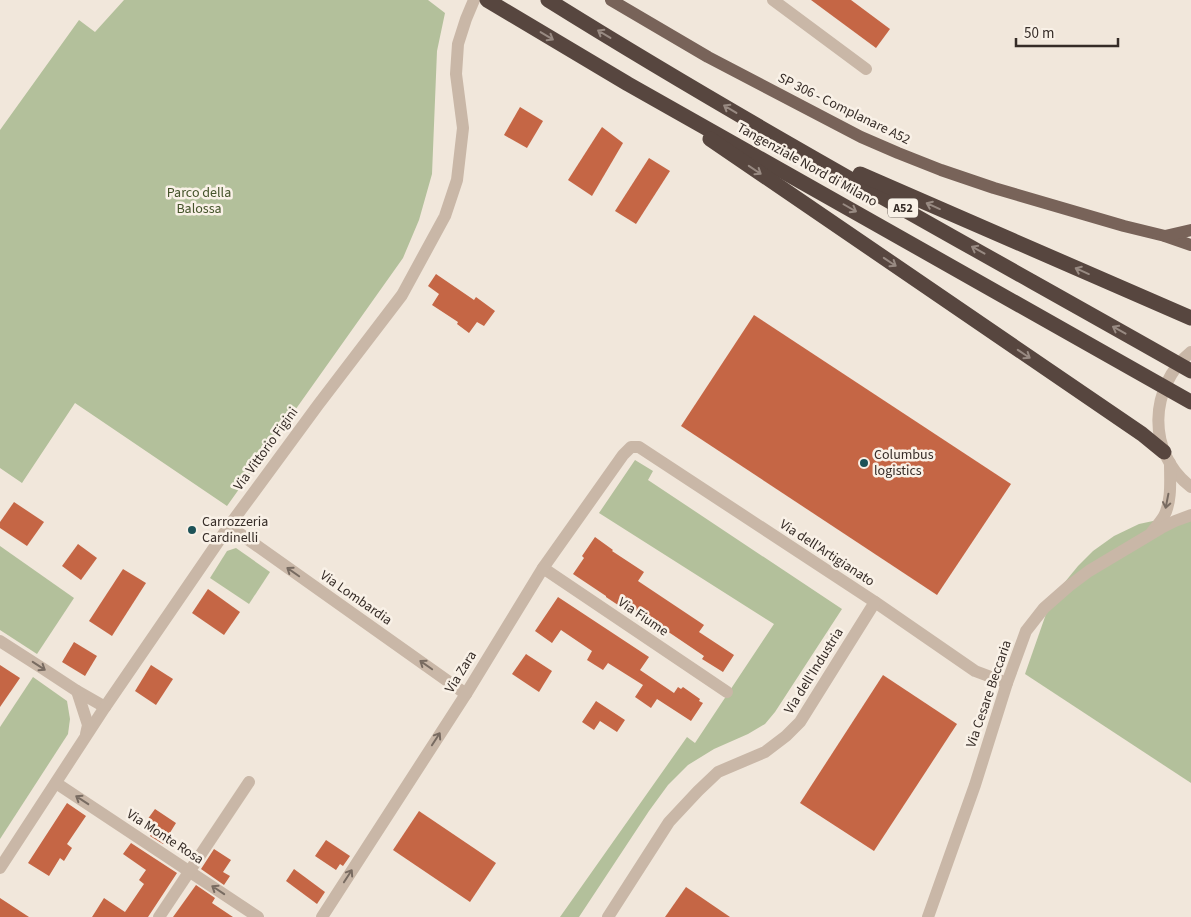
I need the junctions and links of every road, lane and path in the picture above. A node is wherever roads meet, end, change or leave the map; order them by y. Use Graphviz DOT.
graph roads {
  1 [pos="474,0"];
  2 [pos="487,0"];
  3 [pos="548,0"];
  4 [pos="611,0"];
  5 [pos="773,0"];
  6 [pos="866,69"];
  7 [pos="628,84"];
  8 [pos="786,142"];
  9 [pos="1191,230"];
  10 [pos="1165,236"];
  11 [pos="1191,244"];
  12 [pos="1191,318"];
  13 [pos="1191,352"];
  14 [pos="1191,371"];
  15 [pos="1187,400"];
  16 [pos="631,447"];
  17 [pos="1167,458"];
  18 [pos="1191,486"];
  19 [pos="1191,515"];
  20 [pos="229,526"];
  21 [pos="1150,534"];
  22 [pos="543,568"];
  23 [pos="875,602"];
  24 [pos="0,641"];
  25 [pos="1007,683"];
  26 [pos="77,691"];
  27 [pos="727,692"];
  28 [pos="466,694"];
  29 [pos="105,707"];
  30 [pos="86,736"];
  31 [pos="249,782"];
  32 [pos="56,783"];
  33 [pos="0,868"];
  34 [pos="190,871"];
  35 [pos="159,917"];
  36 [pos="258,917"];
  37 [pos="322,917"];
  38 [pos="608,917"];
  39 [pos="928,917"];
  1 -- 20 [label="street, Via Vittorio Figini"];
  2 -- 7 [label="highway, Tangenziale Nord di Milano / A52, one-way"];
  8 -- 3 [label="highway, Tangenziale Nord di Milano / A52, one-way"];
  4 -- 10 [label="main road, SP 306 - Complanare A52"];
  5 -- 6 [label="street"];
  7 -- 15 [label="highway, Tangenziale Nord di Milano / A52, one-way"];
  7 -- 17 [label="highway, one-way"];
  12 -- 8 [label="highway, one-way"];
  14 -- 8 [label="highway, Tangenziale Nord di Milano / A52, one-way"];
  9 -- 10 [label="main road"];
  10 -- 11 [label="main road, SP 306 - Complanare A52"];
  13 -- 17 [label="street"];
  16 -- 22 [label="street, Via Zara"];
  16 -- 23 [label="street, Via dell'Artigianato"];
  17 -- 18 [label="street"];
  17 -- 21 [label="street, Via Cesare Beccaria, one-way"];
  19 -- 21 [label="street, Via Cesare Beccaria"];
  28 -- 20 [label="street, Via Lombardia, one-way"];
  20 -- 29 [label="street, Via Vittorio Figini"];
  21 -- 25 [label="street, Via Cesare Beccaria"];
  22 -- 27 [label="street, Via Fiume"];
  22 -- 28 [label="street, Via Zara"];
  23 -- 25 [label="street, Via dell'Artigianato"];
  23 -- 38 [label="street, Via dell'Industria"];
  24 -- 26 [label="street, one-way"];
  25 -- 39 [label="street, Via Cesare Beccaria"];
  26 -- 29 [label="street"];
  26 -- 30 [label="street"];
  37 -- 28 [label="street, Via Zara, one-way"];
  29 -- 30 [label="street, Via Vittorio Figini"];
  30 -- 32 [label="street, Via Vittorio Figini"];
  31 -- 34 [label="street"];
  32 -- 33 [label="street, Via Vittorio Figini"];
  34 -- 32 [label="street, Via Monte Rosa, one-way"];
  34 -- 35 [label="street"];
  36 -- 34 [label="street, Via Monte Rosa, one-way"];
}
